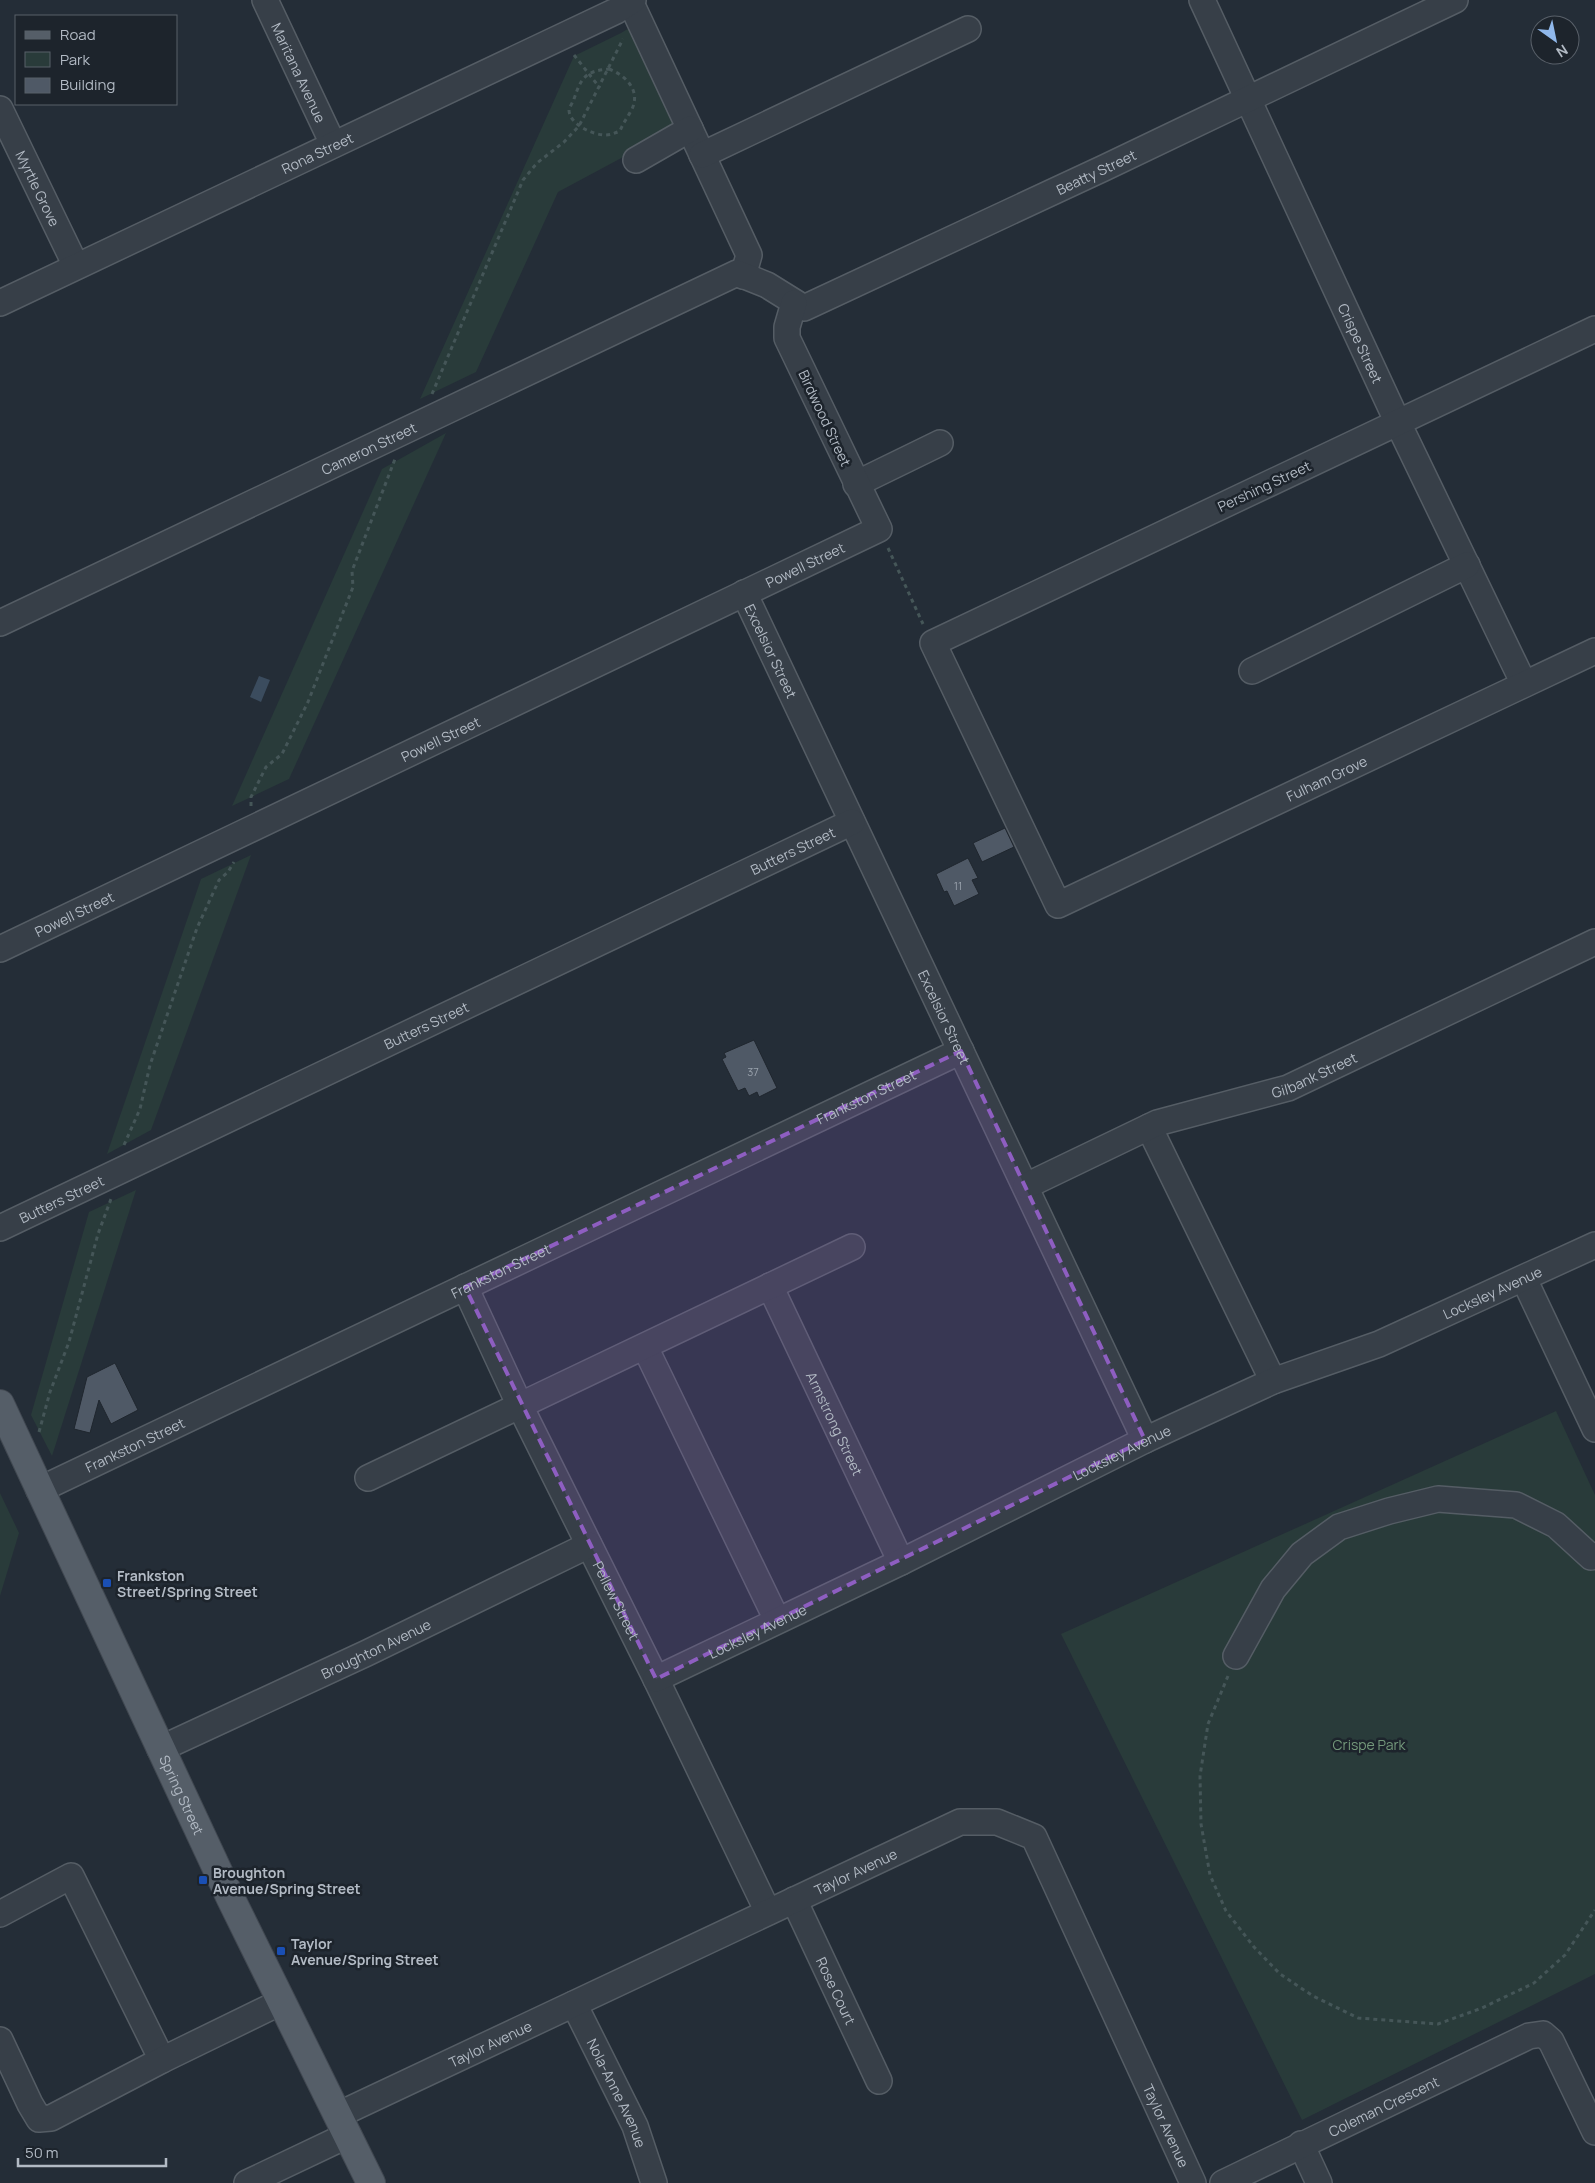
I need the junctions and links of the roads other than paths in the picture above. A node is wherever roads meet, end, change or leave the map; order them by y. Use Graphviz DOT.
graph roads {
  1 [pos="265,0"];
  2 [pos="1202,0"];
  3 [pos="1455,0"];
  4 [pos="632,1"];
  5 [pos="968,29"];
  6 [pos="1248,99"];
  7 [pos="0,110"];
  8 [pos="690,129"];
  9 [pos="333,144"];
  10 [pos="702,155"];
  11 [pos="636,160"];
  12 [pos="76,266"];
  13 [pos="740,274"];
  14 [pos="0,303"];
  15 [pos="794,303"];
  16 [pos="1595,329"];
  17 [pos="1398,423"];
  18 [pos="940,444"];
  19 [pos="856,484"];
  20 [pos="879,529"];
  21 [pos="1467,565"];
  22 [pos="744,593"];
  23 [pos="0,623"];
  24 [pos="1595,651"];
  25 [pos="1252,671"];
  26 [pos="1524,684"];
  27 [pos="852,822"];
  28 [pos="1058,905"];
  29 [pos="1595,942"];
  30 [pos="0,949"];
  31 [pos="961,1051"];
  32 [pos="1149,1127"];
  33 [pos="1026,1186"];
  34 [pos="0,1228"];
  35 [pos="1595,1245"];
  36 [pos="852,1247"];
  37 [pos="1524,1278"];
  38 [pos="770,1286"];
  39 [pos="465,1287"];
  40 [pos="645,1347"];
  41 [pos="1273,1381"];
  42 [pos="0,1404"];
  43 [pos="520,1406"];
  44 [pos="1595,1429"];
  45 [pos="1145,1440"];
  46 [pos="368,1478"];
  47 [pos="40,1490"];
  48 [pos="589,1545"];
  49 [pos="1595,1556"];
  50 [pos="901,1562"];
  51 [pos="778,1620"];
  52 [pos="1236,1656"];
  53 [pos="656,1679"];
  54 [pos="160,1749"];
  55 [pos="794,1900"];
  56 [pos="768,1912"];
  57 [pos="0,1914"];
  58 [pos="281,2002"];
  59 [pos="574,2004"];
  60 [pos="0,2040"];
  61 [pos="162,2060"];
  62 [pos="879,2081"];
  63 [pos="343,2125"];
  64 [pos="1595,2132"];
  65 [pos="1301,2144"];
  66 [pos="247,2183"];
  67 [pos="371,2183"];
  68 [pos="654,2183"];
  69 [pos="1193,2183"];
  70 [pos="1223,2183"];
  71 [pos="1319,2183"];
  1 -- 9 [label="street, Maritana Avenue"];
  2 -- 6 [label="street, Crispe Street"];
  3 -- 6 [label="street, Beatty Street"];
  4 -- 8 [label="street"];
  4 -- 9 [label="street, Rona Street"];
  5 -- 10 [label="street"];
  6 -- 15 [label="street, Beatty Street"];
  6 -- 17 [label="street, Crispe Street"];
  7 -- 12 [label="street, Myrtle Grove"];
  8 -- 10 [label="street"];
  8 -- 11 [label="street"];
  9 -- 12 [label="street, Rona Street"];
  10 -- 13 [label="street"];
  12 -- 14 [label="street, Rona Street"];
  13 -- 15 [label="street"];
  13 -- 23 [label="street, Cameron Street"];
  15 -- 19 [label="street, Birdwood Street"];
  16 -- 17 [label="street, Pershing Street"];
  17 -- 21 [label="street, Crispe Street"];
  17 -- 28 [label="street, Pershing Street"];
  18 -- 19 [label="street"];
  19 -- 20 [label="street, Birdwood Street"];
  20 -- 22 [label="street, Powell Street"];
  21 -- 25 [label="street"];
  21 -- 26 [label="street, Crispe Street"];
  22 -- 27 [label="street, Excelsior Street"];
  22 -- 30 [label="street, Powell Street"];
  24 -- 26 [label="street, Fulham Grove"];
  26 -- 28 [label="street, Fulham Grove"];
  27 -- 31 [label="street, Excelsior Street"];
  27 -- 34 [label="street, Butters Street"];
  29 -- 32 [label="street, Gilbank Street"];
  31 -- 33 [label="street, Excelsior Street"];
  31 -- 39 [label="street, Frankston Street"];
  32 -- 33 [label="street, Gilbank Street"];
  32 -- 41 [label="street"];
  33 -- 45 [label="street, Excelsior Street"];
  35 -- 37 [label="street, Locksley Avenue"];
  36 -- 38 [label="street"];
  37 -- 41 [label="street, Locksley Avenue"];
  37 -- 44 [label="street"];
  38 -- 40 [label="street"];
  38 -- 50 [label="street, Armstrong Street"];
  39 -- 43 [label="street, Pellew Street"];
  39 -- 47 [label="street, Frankston Street"];
  40 -- 43 [label="street"];
  40 -- 51 [label="street"];
  41 -- 45 [label="street, Locksley Avenue"];
  42 -- 47 [label="main road, Spring Street"];
  43 -- 46 [label="street"];
  43 -- 48 [label="street, Pellew Street"];
  45 -- 50 [label="street, Locksley Avenue"];
  47 -- 54 [label="main road, Spring Street"];
  48 -- 53 [label="street, Pellew Street"];
  48 -- 54 [label="street, Broughton Avenue"];
  49 -- 52 [label="street"];
  50 -- 51 [label="street, Locksley Avenue"];
  51 -- 53 [label="street, Locksley Avenue"];
  53 -- 56 [label="street, Pellew Street"];
  54 -- 58 [label="main road, Spring Street"];
  55 -- 56 [label="street, Taylor Avenue"];
  55 -- 62 [label="street, Rose Court"];
  55 -- 69 [label="street, Taylor Avenue"];
  56 -- 59 [label="street, Taylor Avenue"];
  57 -- 61 [label="street"];
  58 -- 61 [label="street"];
  58 -- 63 [label="main road, Spring Street"];
  59 -- 63 [label="street, Taylor Avenue"];
  59 -- 68 [label="street, Nola-Anne Avenue"];
  60 -- 61 [label="street"];
  63 -- 66 [label="street, Taylor Avenue"];
  63 -- 67 [label="main road, Spring Street"];
  64 -- 65 [label="street, Coleman Crescent"];
  65 -- 70 [label="street, Coleman Crescent"];
  65 -- 71 [label="street"];
}
